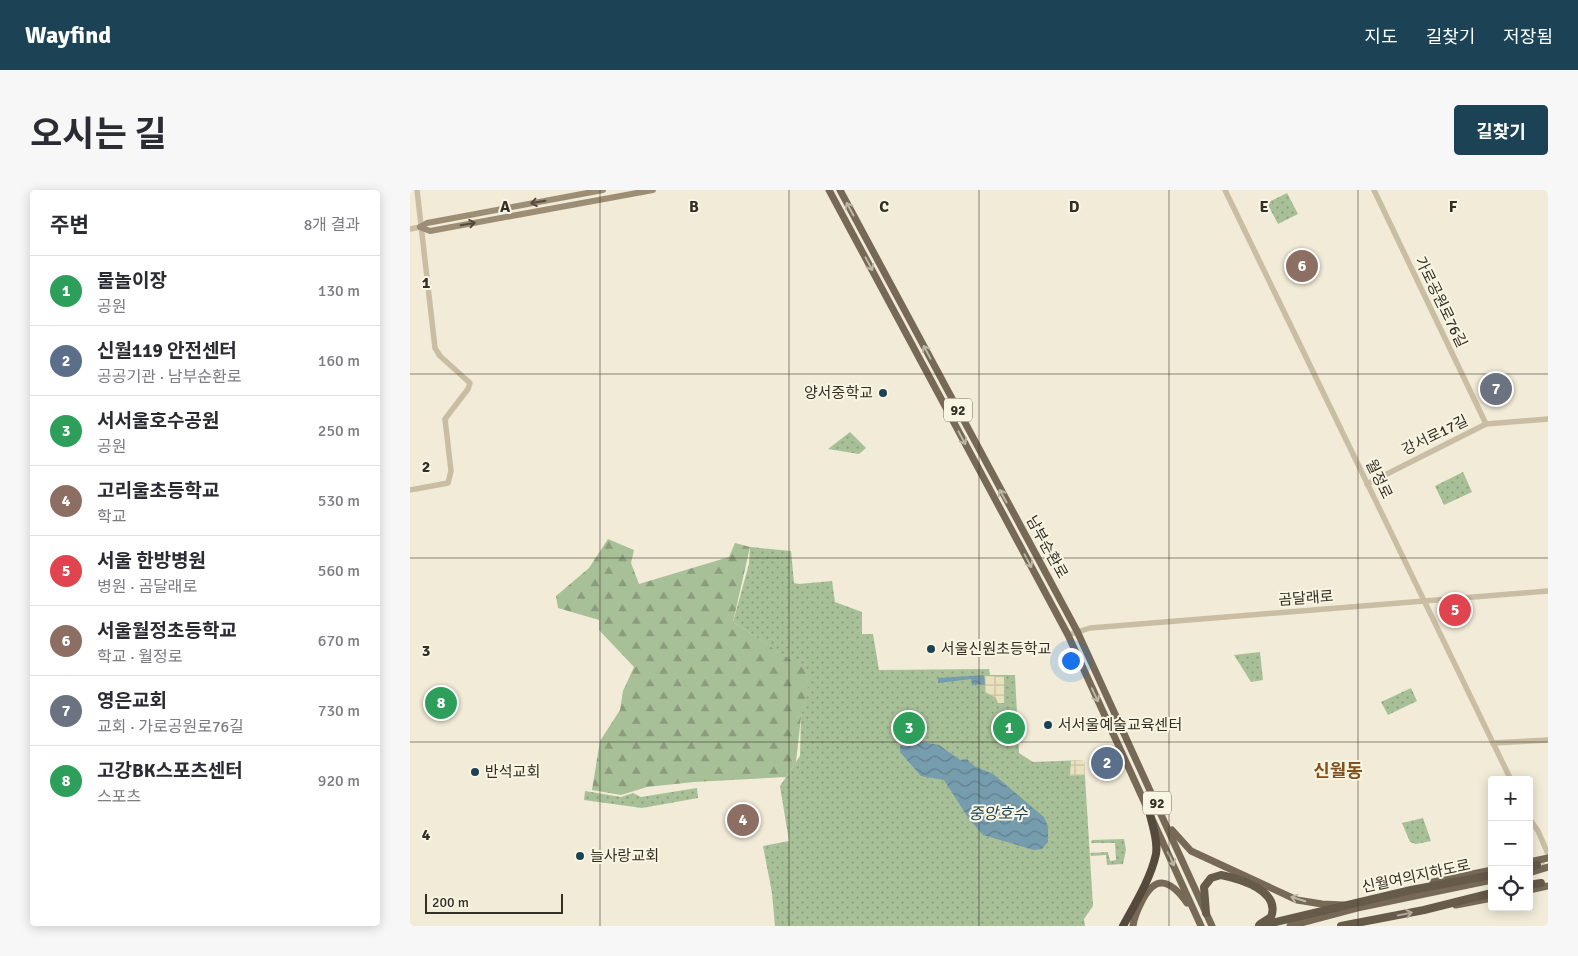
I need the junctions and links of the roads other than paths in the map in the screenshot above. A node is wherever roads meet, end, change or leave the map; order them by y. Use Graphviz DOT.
graph roads {
  1 [pos="417,190"];
  2 [pos="603,190"];
  3 [pos="652,190"];
  4 [pos="830,190"];
  5 [pos="840,190"];
  6 [pos="1225,190"];
  7 [pos="1374,190"];
  8 [pos="420,227"];
  9 [pos="410,229"];
  10 [pos="1548,419"];
  11 [pos="1486,424"];
  12 [pos="1368,484"];
  13 [pos="410,490"];
  14 [pos="1548,591"];
  15 [pos="1424,601"];
  16 [pos="1077,631"];
  17 [pos="1068,635"];
  18 [pos="1081,666"];
  19 [pos="1099,681"];
  20 [pos="1548,740"];
  21 [pos="1492,743"];
  22 [pos="1144,775"];
  23 [pos="1509,776"];
  24 [pos="1150,815"];
  25 [pos="1531,821"];
  26 [pos="1548,856"];
  27 [pos="1533,864"];
  28 [pos="1548,869"];
  29 [pos="1488,871"];
  30 [pos="1533,873"];
  31 [pos="1488,876"];
  32 [pos="1488,883"];
  33 [pos="1488,883"];
  34 [pos="1411,890"];
  35 [pos="1488,895"];
  36 [pos="1488,899"];
  37 [pos="1346,905"];
  38 [pos="1424,910"];
  39 [pos="1207,915"];
  40 [pos="1199,920"];
  41 [pos="1350,925"];
  42 [pos="1123,926"];
  43 [pos="1133,926"];
  44 [pos="1212,926"];
  45 [pos="1258,926"];
  46 [pos="1290,926"];
  47 [pos="1306,926"];
  48 [pos="1341,926"];
  1 -- 8 [label="street"];
  2 -- 8 [label="main road, one-way"];
  8 -- 3 [label="main road, one-way"];
  4 -- 17 [label="main road, 남부순환로 / 92, one-way"];
  16 -- 5 [label="main road, 남부순환로 / 92, one-way"];
  6 -- 12 [label="street, 월정로"];
  7 -- 11 [label="street, 가로공원로76길"];
  8 -- 9 [label="street"];
  8 -- 13 [label="street"];
  10 -- 11 [label="street, 강서로17길"];
  11 -- 12 [label="street, 강서로17길"];
  12 -- 15 [label="street, 월정로"];
  14 -- 15 [label="street, 곰달래로"];
  15 -- 16 [label="street, 곰달래로"];
  15 -- 21 [label="street, 월정로"];
  16 -- 17 [label="street, 곰달래로"];
  16 -- 19 [label="main road, 남부순환로 / 92"];
  17 -- 18 [label="main road, 남부순환로 / 92"];
  18 -- 19 [label="main road"];
  18 -- 24 [label="main road, 남부순환로 / 92, one-way"];
  19 -- 22 [label="main road, 남부순환로 / 92"];
  20 -- 21 [label="street"];
  21 -- 23 [label="street, 월정로"];
  37 -- 22 [label="main road, one-way"];
  22 -- 39 [label="main road, 남부순환로 / 92"];
  24 -- 40 [label="main road, 남부순환로 / 92, one-way"];
  24 -- 42 [label="highway"];
  25 -- 26 [label="street"];
  26 -- 27 [label="main road"];
  28 -- 30 [label="main road"];
  29 -- 34 [label="main road"];
  31 -- 34 [label="highway, 신월여의지하도로"];
  32 -- 46 [label="main road"];
  33 -- 47 [label="main road"];
  34 -- 37 [label="highway, 신월여의지하도로"];
  35 -- 38 [label="highway"];
  36 -- 38 [label="main road"];
  37 -- 45 [label="highway, 신월여의지하도로"];
  41 -- 38 [label="highway, one-way"];
  39 -- 44 [label="main road, 남부순환로 / 92"];
  39 -- 45 [label="highway"];
  40 -- 43 [label="main road"];
  41 -- 48 [label="highway"];
}
